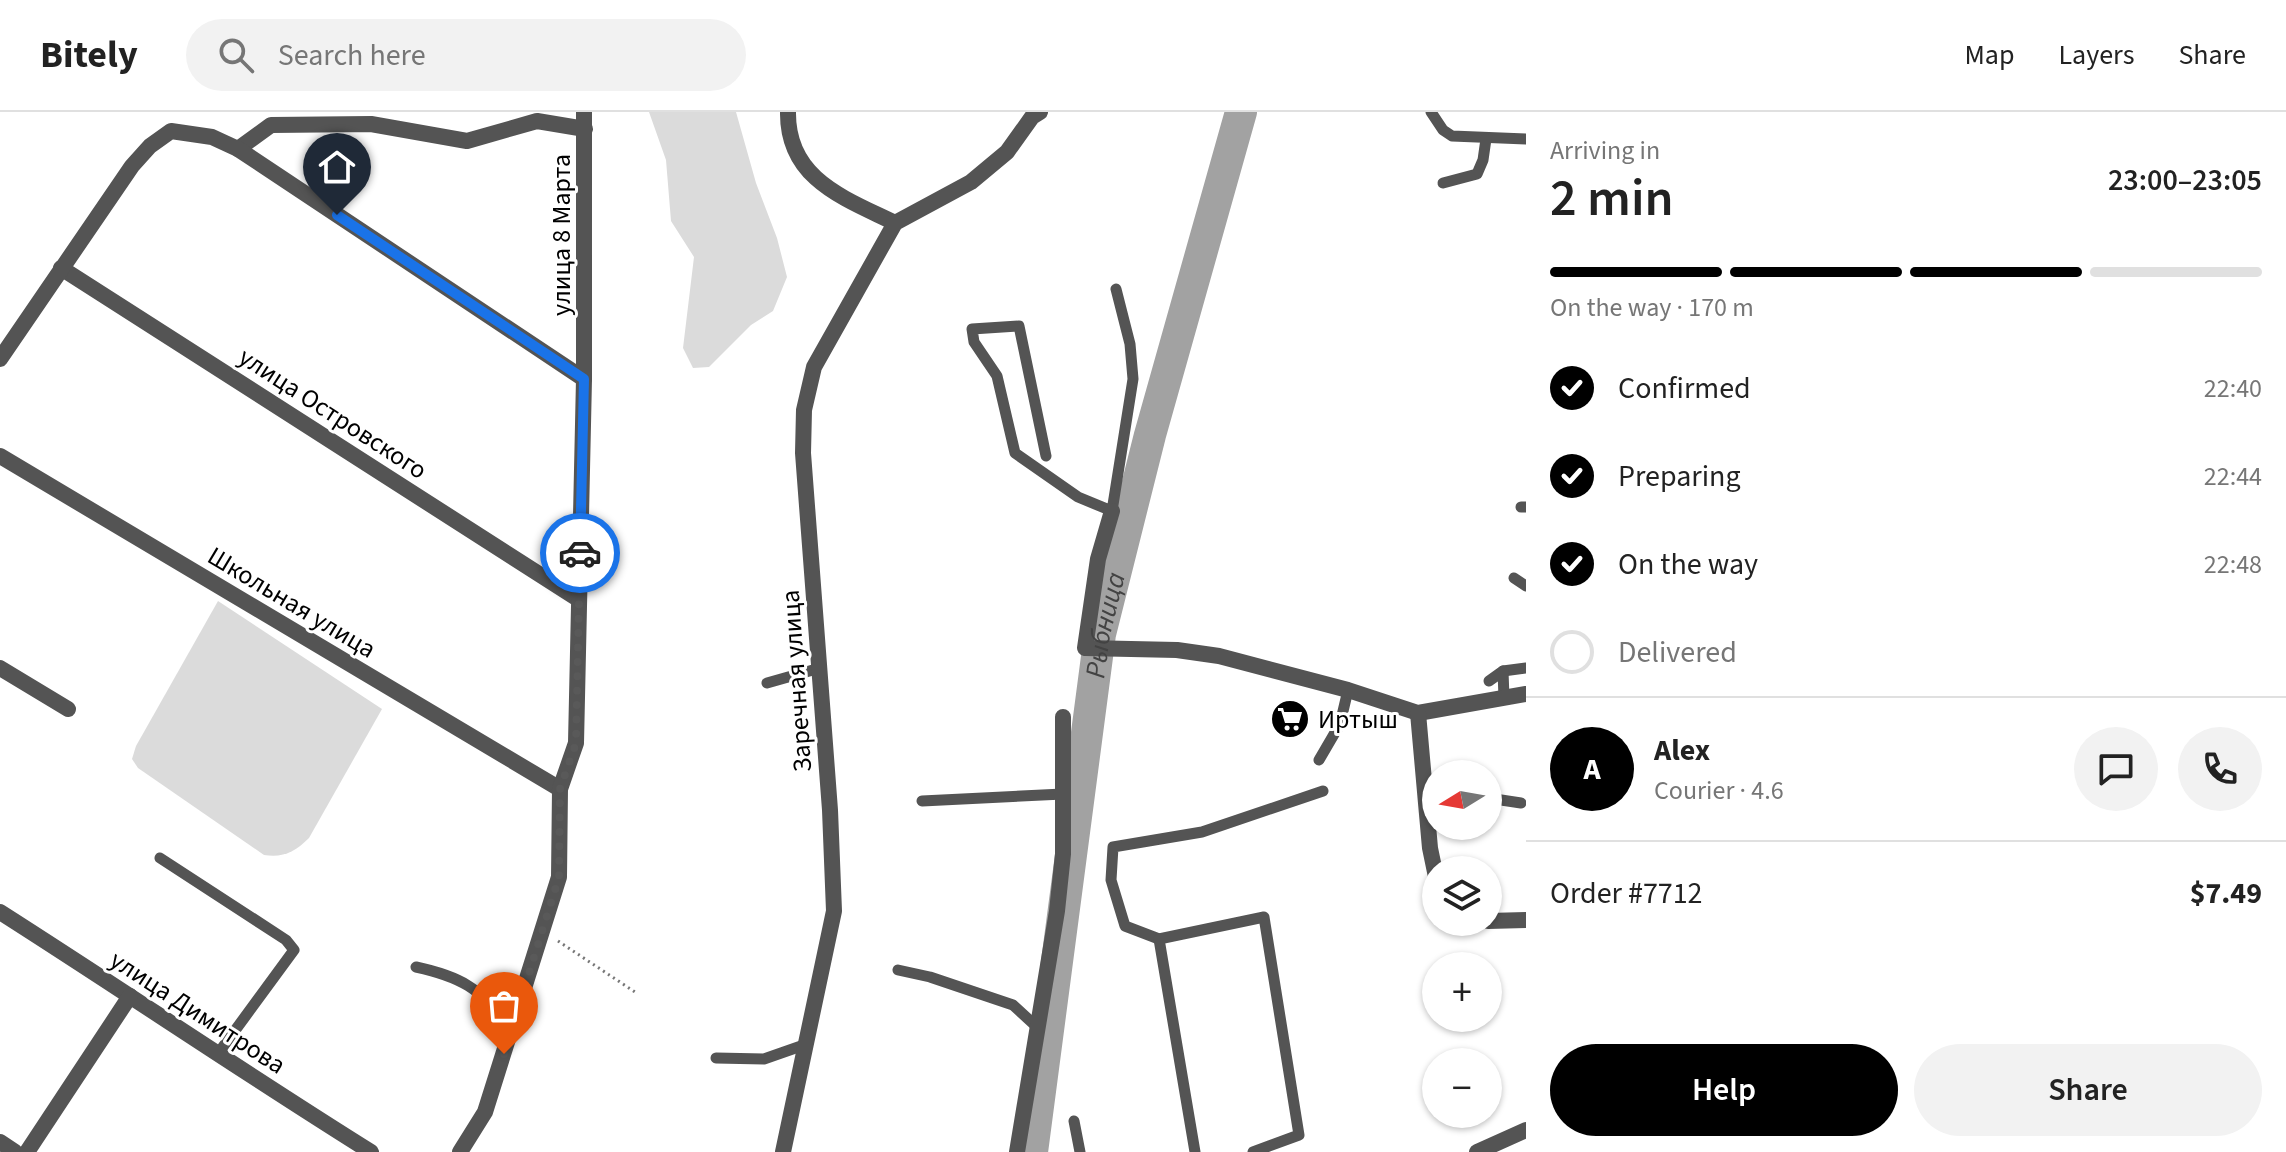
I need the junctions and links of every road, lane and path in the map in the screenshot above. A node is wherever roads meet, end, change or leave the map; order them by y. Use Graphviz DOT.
graph roads {
  1 [pos="584,112"];
  2 [pos="788,112"];
  3 [pos="1040,112"];
  4 [pos="1431,112"];
  5 [pos="585,129"];
  6 [pos="1486,139"];
  7 [pos="1526,139"];
  8 [pos="238,149"];
  9 [pos="1443,183"];
  10 [pos="895,223"];
  11 [pos="61,268"];
  12 [pos="1116,289"];
  13 [pos="0,359"];
  14 [pos="584,379"];
  15 [pos="0,456"];
  16 [pos="1046,456"];
  17 [pos="1112,511"];
  18 [pos="1514,578"];
  19 [pos="1526,586"];
  20 [pos="578,599"];
  21 [pos="0,668"];
  22 [pos="820,668"];
  23 [pos="1526,668"];
  24 [pos="1503,671"];
  25 [pos="1489,681"];
  26 [pos="767,683"];
  27 [pos="1348,690"];
  28 [pos="1526,694"];
  29 [pos="1504,698"];
  30 [pos="68,709"];
  31 [pos="1418,713"];
  32 [pos="1063,717"];
  33 [pos="1319,760"];
  34 [pos="1426,760"];
  35 [pos="560,789"];
  36 [pos="1323,791"];
  37 [pos="1063,794"];
  38 [pos="1502,800"];
  39 [pos="922,801"];
  40 [pos="1521,803"];
  41 [pos="160,858"];
  42 [pos="0,912"];
  43 [pos="1526,920"];
  44 [pos="1502,921"];
  45 [pos="541,930"];
  46 [pos="1159,939"];
  47 [pos="416,967"];
  48 [pos="898,970"];
  49 [pos="635,992"];
  50 [pos="130,996"];
  51 [pos="513,1025"];
  52 [pos="1038,1028"];
  53 [pos="804,1045"];
  54 [pos="217,1055"];
  55 [pos="716,1058"];
  56 [pos="1074,1121"];
  57 [pos="1526,1130"];
  58 [pos="0,1142"];
  59 [pos="15,1152"];
  60 [pos="27,1152"];
  61 [pos="371,1152"];
  62 [pos="460,1152"];
  63 [pos="783,1152"];
  64 [pos="1017,1152"];
  65 [pos="1080,1152"];
  66 [pos="1195,1152"];
  67 [pos="1253,1152"];
  68 [pos="1477,1152"];
  1 -- 5 [label="street, улица 8 Марта"];
  2 -- 10 [label="street"];
  3 -- 10 [label="street"];
  4 -- 6 [label="lane"];
  5 -- 8 [label="street"];
  5 -- 14 [label="street, улица 8 Марта"];
  6 -- 7 [label="lane"];
  6 -- 9 [label="lane"];
  8 -- 11 [label="street"];
  8 -- 14 [label="street"];
  10 -- 22 [label="street, Заречная улица"];
  11 -- 13 [label="street"];
  11 -- 20 [label="street, улица Островского"];
  12 -- 17 [label="lane"];
  14 -- 20 [label="street, улица 8 Марта"];
  15 -- 35 [label="street, Школьная улица"];
  16 -- 17 [label="lane"];
  17 -- 27 [label="street"];
  18 -- 19 [label="lane"];
  20 -- 35 [label="street, улица 8 Марта"];
  21 -- 30 [label="street"];
  22 -- 26 [label="lane"];
  22 -- 53 [label="street, Заречная улица"];
  23 -- 24 [label="lane"];
  24 -- 25 [label="lane"];
  24 -- 29 [label="lane"];
  27 -- 31 [label="street"];
  27 -- 33 [label="lane"];
  28 -- 29 [label="street"];
  29 -- 31 [label="street"];
  31 -- 34 [label="street"];
  32 -- 37 [label="street"];
  35 -- 45 [label="street, улица 8 Марта"];
  36 -- 46 [label="lane"];
  37 -- 39 [label="lane"];
  37 -- 52 [label="street"];
  38 -- 40 [label="lane"];
  41 -- 54 [label="lane"];
  42 -- 50 [label="street, улица Димитрова"];
  43 -- 44 [label="street"];
  45 -- 49 [label="path"];
  45 -- 51 [label="street, улица 8 Марта"];
  46 -- 66 [label="lane"];
  46 -- 67 [label="lane"];
  47 -- 51 [label="lane"];
  48 -- 52 [label="lane"];
  50 -- 54 [label="street, улица Димитрова"];
  50 -- 60 [label="street"];
  51 -- 62 [label="street, улица 8 Марта"];
  52 -- 64 [label="street"];
  53 -- 55 [label="lane"];
  53 -- 63 [label="street, Заречная улица"];
  54 -- 61 [label="street, улица Димитрова"];
  56 -- 65 [label="lane"];
  57 -- 68 [label="street"];
  58 -- 59 [label="street"];
}
